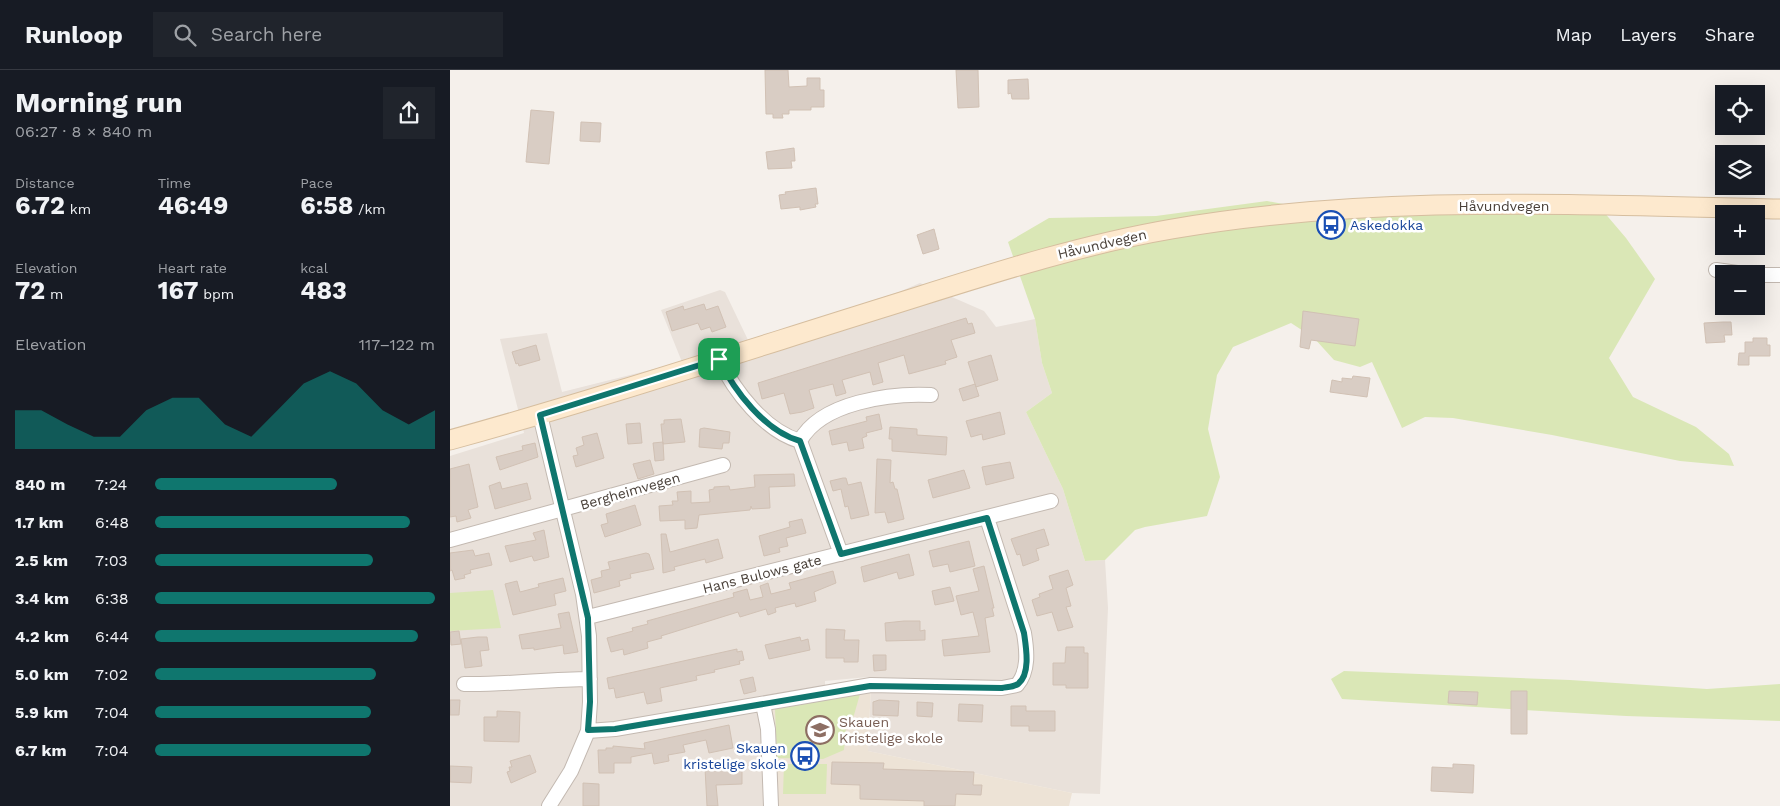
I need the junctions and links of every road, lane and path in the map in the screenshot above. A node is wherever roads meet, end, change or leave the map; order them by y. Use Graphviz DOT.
graph roads {
  1 [pos="1780,209"];
  2 [pos="1765,275"];
  3 [pos="1780,275"];
  4 [pos="719,359"];
  5 [pos="931,395"];
  6 [pos="540,415"];
  7 [pos="450,440"];
  8 [pos="800,441"];
  9 [pos="723,465"];
  10 [pos="1051,501"];
  11 [pos="563,510"];
  12 [pos="987,518"];
  13 [pos="450,540"];
  14 [pos="841,554"];
  15 [pos="588,618"];
  16 [pos="590,679"];
  17 [pos="464,684"];
  18 [pos="764,704"];
  19 [pos="588,730"];
  20 [pos="549,806"];
  21 [pos="771,806"];
  1 -- 4 [label="main road, Håvundvegen"];
  2 -- 3 [label="street"];
  4 -- 6 [label="main road, Håvundvegen"];
  4 -- 8 [label="street"];
  5 -- 8 [label="street"];
  6 -- 7 [label="main road, Håvundvegen"];
  6 -- 11 [label="street"];
  8 -- 14 [label="street"];
  9 -- 11 [label="street, Bergheimvegen"];
  10 -- 12 [label="street, Hans Bulows gate"];
  11 -- 13 [label="street, Bergheimvegen"];
  11 -- 15 [label="street"];
  12 -- 14 [label="street, Hans Bulows gate"];
  12 -- 18 [label="street"];
  14 -- 15 [label="street, Hans Bulows gate"];
  15 -- 16 [label="street"];
  16 -- 17 [label="street"];
  16 -- 19 [label="street"];
  18 -- 19 [label="street"];
  18 -- 21 [label="street"];
  19 -- 20 [label="street"];
}
